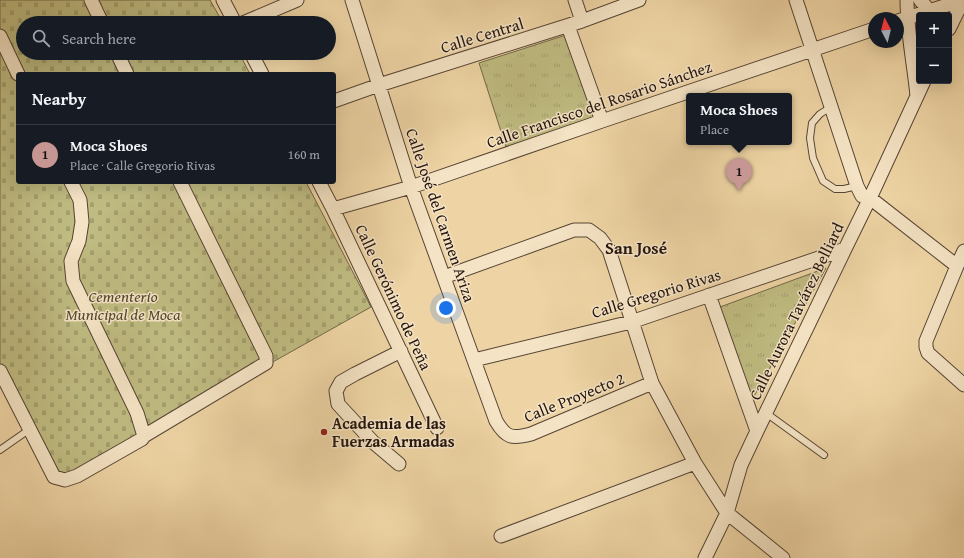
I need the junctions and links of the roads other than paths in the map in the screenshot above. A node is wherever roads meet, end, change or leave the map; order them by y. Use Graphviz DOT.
graph roads {
  1 [pos="91,0"];
  2 [pos="222,0"];
  3 [pos="297,0"];
  4 [pos="352,0"];
  5 [pos="575,0"];
  6 [pos="639,0"];
  7 [pos="796,0"];
  8 [pos="907,0"];
  9 [pos="920,0"];
  10 [pos="963,0"];
  11 [pos="929,12"];
  12 [pos="933,12"];
  13 [pos="904,15"];
  14 [pos="99,16"];
  15 [pos="231,16"];
  16 [pos="259,16"];
  17 [pos="916,17"];
  18 [pos="904,20"];
  19 [pos="582,21"];
  20 [pos="952,23"];
  21 [pos="904,24"];
  22 [pos="568,26"];
  23 [pos="868,31"];
  24 [pos="0,36"];
  25 [pos="812,50"];
  26 [pos="120,60"];
  27 [pos="255,60"];
  28 [pos="17,72"];
  29 [pos="126,72"];
  30 [pos="261,72"];
  31 [pos="923,84"];
  32 [pos="379,85"];
  33 [pos="917,96"];
  34 [pos="336,100"];
  35 [pos="831,107"];
  36 [pos="602,121"];
  37 [pos="72,184"];
  38 [pos="181,184"];
  39 [pos="320,184"];
  40 [pos="857,186"];
  41 [pos="411,187"];
  42 [pos="870,198"];
  43 [pos="333,209"];
  44 [pos="845,249"];
  45 [pos="964,251"];
  46 [pos="957,266"];
  47 [pos="444,277"];
  48 [pos="710,295"];
  49 [pos="631,322"];
  50 [pos="401,351"];
  51 [pos="474,360"];
  52 [pos="0,371"];
  53 [pos="652,383"];
  54 [pos="964,385"];
  55 [pos="766,413"];
  56 [pos="437,428"];
  57 [pos="30,429"];
  58 [pos="757,431"];
  59 [pos="144,436"];
  60 [pos="508,436"];
  61 [pos="0,450"];
  62 [pos="824,455"];
  63 [pos="695,463"];
  64 [pos="400,464"];
  65 [pos="727,513"];
  66 [pos="501,536"];
  67 [pos="705,558"];
  68 [pos="783,558"];
  1 -- 14 [label="street"];
  2 -- 15 [label="street"];
  3 -- 16 [label="street"];
  4 -- 32 [label="street, Calle José del Carmen Ariza"];
  5 -- 19 [label="street"];
  6 -- 19 [label="street, Calle Central"];
  7 -- 25 [label="street"];
  8 -- 13 [label="street"];
  9 -- 11 [label="street"];
  10 -- 12 [label="street"];
  10 -- 20 [label="street"];
  17 -- 18 [label="street"];
  19 -- 22 [label="street, Calle Central"];
  21 -- 33 [label="street"];
  22 -- 32 [label="street, Calle Central"];
  22 -- 36 [label="street"];
  23 -- 25 [label="street, Calle Francisco del Rosario Sánchez"];
  24 -- 28 [label="street"];
  25 -- 35 [label="street"];
  25 -- 36 [label="street, Calle Francisco del Rosario Sánchez"];
  26 -- 29 [label="street"];
  27 -- 30 [label="street"];
  31 -- 33 [label="street, Calle Aurora Tavárez Belliard"];
  32 -- 34 [label="street, Calle Central"];
  32 -- 41 [label="street, Calle José del Carmen Ariza"];
  33 -- 42 [label="street, Calle Aurora Tavárez Belliard"];
  35 -- 40 [label="street"];
  35 -- 40 [label="lane"];
  36 -- 41 [label="street, Calle Francisco del Rosario Sánchez"];
  37 -- 59 [label="street"];
  38 -- 59 [label="street"];
  39 -- 43 [label="street, Calle Gerónimo de Peña"];
  40 -- 42 [label="street"];
  41 -- 43 [label="street, Calle Francisco del Rosario Sánchez"];
  41 -- 47 [label="street, Calle José del Carmen Ariza"];
  42 -- 44 [label="street, Calle Aurora Tavárez Belliard"];
  42 -- 46 [label="street"];
  43 -- 50 [label="street, Calle Gerónimo de Peña"];
  44 -- 48 [label="street, Calle Gregorio Rivas"];
  44 -- 55 [label="street, Calle Aurora Tavárez Belliard"];
  45 -- 46 [label="street"];
  46 -- 54 [label="street"];
  47 -- 49 [label="street"];
  47 -- 51 [label="street, Calle José del Carmen Ariza"];
  48 -- 49 [label="street, Calle Gregorio Rivas"];
  48 -- 58 [label="street"];
  49 -- 51 [label="street, Calle Gregorio Rivas"];
  49 -- 53 [label="street"];
  50 -- 56 [label="street, Calle Gerónimo de Peña"];
  50 -- 64 [label="street"];
  51 -- 60 [label="street, Calle José del Carmen Ariza"];
  52 -- 57 [label="street"];
  53 -- 60 [label="street, Calle Proyecto 2"];
  53 -- 63 [label="street"];
  55 -- 58 [label="street, Calle Aurora Tavárez Belliard"];
  55 -- 62 [label="lane"];
  57 -- 59 [label="street"];
  57 -- 61 [label="lane"];
  58 -- 65 [label="street, Calle Aurora Tavárez Belliard"];
  63 -- 65 [label="street"];
  63 -- 66 [label="street"];
  65 -- 67 [label="street, Calle Aurora Tavárez Belliard"];
  65 -- 68 [label="street"];
}
